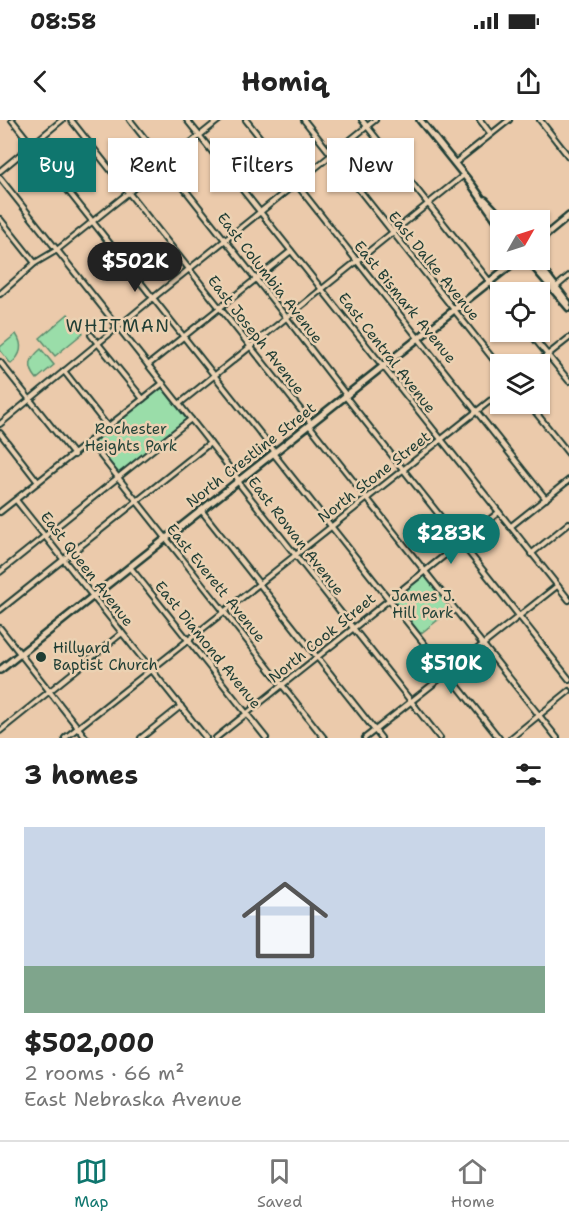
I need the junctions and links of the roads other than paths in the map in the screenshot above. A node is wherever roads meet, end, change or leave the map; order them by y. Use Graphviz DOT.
graph roads {
  1 [pos="12,120"];
  2 [pos="62,120"];
  3 [pos="71,120"];
  4 [pos="130,120"];
  5 [pos="187,120"];
  6 [pos="219,120"];
  7 [pos="246,120"];
  8 [pos="304,120"];
  9 [pos="362,120"];
  10 [pos="375,120"];
  11 [pos="420,120"];
  12 [pos="480,120"];
  13 [pos="509,120"];
  14 [pos="540,120"];
  15 [pos="367,127"];
  16 [pos="491,134"];
  17 [pos="199,136"];
  18 [pos="26,138"];
  19 [pos="40,138"];
  20 [pos="144,138"];
  21 [pos="196,138"];
  22 [pos="260,138"];
  23 [pos="353,138"];
  24 [pos="327,151"];
  25 [pos="18,156"];
  26 [pos="569,157"];
  27 [pos="327,159"];
  28 [pos="455,163"];
  29 [pos="315,169"];
  30 [pos="0,171"];
  31 [pos="464,175"];
  32 [pos="0,178"];
  33 [pos="472,185"];
  34 [pos="69,192"];
  35 [pos="186,192"];
  36 [pos="286,192"];
  37 [pos="302,192"];
  38 [pos="360,192"];
  39 [pos="129,193"];
  40 [pos="428,204"];
  41 [pos="490,210"];
  42 [pos="495,210"];
  43 [pos="260,213"];
  44 [pos="569,216"];
  45 [pos="0,219"];
  46 [pos="93,222"];
  47 [pos="550,232"];
  48 [pos="392,233"];
  49 [pos="225,240"];
  50 [pos="57,250"];
  51 [pos="291,251"];
  52 [pos="357,261"];
  53 [pos="35,263"];
  54 [pos="189,269"];
  55 [pos="504,270"];
  56 [pos="537,270"];
  57 [pos="543,270"];
  58 [pos="569,276"];
  59 [pos="255,279"];
  60 [pos="489,282"];
  61 [pos="556,287"];
  62 [pos="321,290"];
  63 [pos="0,292"];
  64 [pos="153,298"];
  65 [pos="569,306"];
  66 [pos="219,308"];
  67 [pos="453,310"];
  68 [pos="286,317"];
  69 [pos="118,327"];
  70 [pos="91,335"];
  71 [pos="183,336"];
  72 [pos="418,338"];
  73 [pos="569,338"];
  74 [pos="538,342"];
  75 [pos="98,343"];
  76 [pos="250,346"];
  77 [pos="547,354"];
  78 [pos="549,354"];
  79 [pos="490,355"];
  80 [pos="550,357"];
  81 [pos="0,362"];
  82 [pos="148,365"];
  83 [pos="382,367"];
  84 [pos="64,371"];
  85 [pos="214,375"];
  86 [pos="569,381"];
  87 [pos="163,383"];
  88 [pos="345,396"];
  89 [pos="143,399"];
  90 [pos="29,400"];
  91 [pos="490,401"];
  92 [pos="179,404"];
  93 [pos="477,411"];
  94 [pos="537,414"];
  95 [pos="191,419"];
  96 [pos="0,424"];
  97 [pos="310,424"];
  98 [pos="108,427"];
  99 [pos="0,433"];
  100 [pos="441,440"];
  101 [pos="90,442"];
  102 [pos="210,443"];
  103 [pos="274,452"];
  104 [pos="74,454"];
  105 [pos="569,454"];
  106 [pos="403,470"];
  107 [pos="118,478"];
  108 [pos="569,480"];
  109 [pos="238,481"];
  110 [pos="38,482"];
  111 [pos="367,498"];
  112 [pos="546,499"];
  113 [pos="16,500"];
  114 [pos="137,502"];
  115 [pos="201,510"];
  116 [pos="0,512"];
  117 [pos="499,512"];
  118 [pos="569,523"];
  119 [pos="331,527"];
  120 [pos="510,527"];
  121 [pos="45,536"];
  122 [pos="166,538"];
  123 [pos="461,543"];
  124 [pos="531,554"];
  125 [pos="295,555"];
  126 [pos="64,559"];
  127 [pos="130,567"];
  128 [pos="0,572"];
  129 [pos="425,572"];
  130 [pos="260,584"];
  131 [pos="557,585"];
  132 [pos="93,596"];
  133 [pos="389,600"];
  134 [pos="569,600"];
  135 [pos="0,610"];
  136 [pos="225,612"];
  137 [pos="519,616"];
  138 [pos="0,628"];
  139 [pos="353,628"];
  140 [pos="122,633"];
  141 [pos="188,640"];
  142 [pos="483,644"];
  143 [pos="20,654"];
  144 [pos="317,657"];
  145 [pos="152,669"];
  146 [pos="0,670"];
  147 [pos="447,673"];
  148 [pos="569,679"];
  149 [pos="282,685"];
  150 [pos="50,691"];
  151 [pos="569,691"];
  152 [pos="411,701"];
  153 [pos="181,706"];
  154 [pos="247,713"];
  155 [pos="539,715"];
  156 [pos="78,728"];
  157 [pos="375,730"];
  158 [pos="0,731"];
  159 [pos="65,738"];
  160 [pos="86,738"];
  161 [pos="141,738"];
  162 [pos="206,738"];
  163 [pos="216,738"];
  164 [pos="266,738"];
  165 [pos="324,738"];
  166 [pos="365,738"];
  167 [pos="381,738"];
  168 [pos="440,738"];
  169 [pos="499,738"];
  170 [pos="511,738"];
  171 [pos="557,738"];
  1 -- 18 [label="street"];
  2 -- 19 [label="street"];
  3 -- 39 [label="street, East Joseph Avenue"];
  4 -- 20 [label="street, East Columbia Avenue"];
  5 -- 17 [label="street, East Central Avenue"];
  6 -- 17 [label="street"];
  7 -- 22 [label="street, East Bismark Avenue"];
  8 -- 24 [label="street, East Dalke Avenue"];
  9 -- 15 [label="street"];
  10 -- 15 [label="street"];
  11 -- 28 [label="main road"];
  12 -- 16 [label="street"];
  13 -- 16 [label="street"];
  14 -- 26 [label="street"];
  15 -- 23 [label="street"];
  15 -- 40 [label="street"];
  16 -- 28 [label="street"];
  17 -- 21 [label="street"];
  17 -- 43 [label="street, East Central Avenue"];
  25 -- 30 [label="street"];
  27 -- 29 [label="street"];
  28 -- 31 [label="main road"];
  31 -- 33 [label="main road"];
  31 -- 40 [label="street"];
  32 -- 50 [label="street, East Rowan Avenue"];
  33 -- 41 [label="main road"];
  33 -- 42 [label="main road"];
  34 -- 46 [label="street"];
  35 -- 49 [label="street, East Columbia Avenue"];
  36 -- 43 [label="street"];
  37 -- 52 [label="street, East Bismark Avenue"];
  38 -- 48 [label="street, East Dalke Avenue"];
  39 -- 46 [label="street"];
  39 -- 54 [label="street, East Joseph Avenue"];
  40 -- 48 [label="street"];
  40 -- 60 [label="street"];
  43 -- 49 [label="street"];
  43 -- 51 [label="street, East Central Avenue"];
  44 -- 47 [label="main road"];
  45 -- 53 [label="street"];
  46 -- 50 [label="street"];
  46 -- 64 [label="street"];
  48 -- 52 [label="street"];
  48 -- 67 [label="street, East Dalke Avenue"];
  49 -- 54 [label="street"];
  49 -- 59 [label="street, East Columbia Avenue"];
  50 -- 53 [label="street"];
  50 -- 69 [label="street, East Rowan Avenue"];
  51 -- 59 [label="street"];
  51 -- 62 [label="street, East Central Avenue"];
  52 -- 62 [label="street"];
  52 -- 72 [label="street, East Bismark Avenue"];
  53 -- 63 [label="street"];
  54 -- 64 [label="street"];
  54 -- 66 [label="street, East Joseph Avenue"];
  55 -- 60 [label="main road, North Crestline Street"];
  56 -- 65 [label="main road"];
  57 -- 61 [label="main road"];
  58 -- 61 [label="street"];
  59 -- 66 [label="street"];
  59 -- 68 [label="street, East Columbia Avenue"];
  60 -- 67 [label="main road, North Crestline Street"];
  61 -- 65 [label="main road"];
  62 -- 68 [label="street"];
  62 -- 83 [label="street, East Central Avenue"];
  64 -- 69 [label="street"];
  64 -- 71 [label="street"];
  66 -- 71 [label="street"];
  66 -- 76 [label="street, East Joseph Avenue"];
  67 -- 72 [label="main road, North Crestline Street"];
  67 -- 79 [label="street, East Dalke Avenue"];
  68 -- 76 [label="street"];
  68 -- 88 [label="street, East Columbia Avenue"];
  69 -- 75 [label="street"];
  69 -- 82 [label="street, East Rowan Avenue"];
  70 -- 75 [label="street"];
  71 -- 82 [label="street"];
  71 -- 85 [label="street"];
  72 -- 83 [label="main road, North Crestline Street"];
  72 -- 93 [label="street, East Bismark Avenue"];
  73 -- 78 [label="street"];
  74 -- 77 [label="street"];
  75 -- 84 [label="street"];
  75 -- 89 [label="street"];
  76 -- 85 [label="street"];
  76 -- 97 [label="street, East Joseph Avenue"];
  80 -- 86 [label="street"];
  81 -- 90 [label="street"];
  82 -- 87 [label="street, East Rowan Avenue"];
  83 -- 88 [label="main road, North Crestline Street"];
  83 -- 100 [label="street, East Central Avenue"];
  84 -- 90 [label="street"];
  84 -- 98 [label="street"];
  85 -- 92 [label="street"];
  85 -- 103 [label="street"];
  87 -- 89 [label="street"];
  87 -- 92 [label="street, East Rowan Avenue"];
  88 -- 97 [label="main road, North Crestline Street"];
  88 -- 106 [label="street, East Columbia Avenue"];
  89 -- 98 [label="street"];
  90 -- 96 [label="street"];
  90 -- 104 [label="street"];
  91 -- 93 [label="street, North Stone Street"];
  92 -- 95 [label="street, East Rowan Avenue"];
  93 -- 100 [label="street, North Stone Street"];
  93 -- 112 [label="street, East Bismark Avenue"];
  94 -- 105 [label="street"];
  95 -- 102 [label="street, East Rowan Avenue"];
  95 -- 107 [label="street"];
  97 -- 103 [label="main road, North Crestline Street"];
  97 -- 111 [label="street, East Joseph Avenue"];
  98 -- 101 [label="street"];
  99 -- 110 [label="street"];
  100 -- 106 [label="street, North Stone Street"];
  100 -- 117 [label="street, East Central Avenue"];
  101 -- 104 [label="street"];
  101 -- 107 [label="street, East Everett Avenue"];
  102 -- 109 [label="street, East Rowan Avenue"];
  102 -- 114 [label="street"];
  103 -- 109 [label="main road, North Crestline Street"];
  103 -- 119 [label="street"];
  104 -- 110 [label="street"];
  106 -- 111 [label="street, North Stone Street"];
  106 -- 123 [label="street, East Columbia Avenue"];
  107 -- 114 [label="street, East Everett Avenue"];
  107 -- 121 [label="street"];
  108 -- 112 [label="street"];
  109 -- 115 [label="main road, North Crestline Street"];
  109 -- 125 [label="street, East Rowan Avenue"];
  110 -- 113 [label="street"];
  111 -- 119 [label="street, North Stone Street"];
  111 -- 129 [label="street, East Joseph Avenue"];
  112 -- 120 [label="street"];
  113 -- 116 [label="street"];
  113 -- 121 [label="street, East Queen Avenue"];
  114 -- 122 [label="street, East Everett Avenue"];
  114 -- 126 [label="street"];
  115 -- 122 [label="main road, North Crestline Street"];
  115 -- 130 [label="street"];
  117 -- 120 [label="street, East Central Avenue"];
  117 -- 123 [label="street, North Cook Street"];
  118 -- 124 [label="street"];
  119 -- 125 [label="street, North Stone Street"];
  119 -- 133 [label="street"];
  120 -- 124 [label="street, East Central Avenue"];
  121 -- 126 [label="street, East Queen Avenue"];
  121 -- 128 [label="street"];
  122 -- 127 [label="main road, North Crestline Street"];
  122 -- 136 [label="street, East Everett Avenue"];
  123 -- 129 [label="street, North Cook Street"];
  123 -- 137 [label="street, East Columbia Avenue"];
  124 -- 131 [label="street, East Central Avenue"];
  125 -- 130 [label="street, North Stone Street"];
  125 -- 139 [label="street, East Rowan Avenue"];
  126 -- 132 [label="street, East Queen Avenue"];
  126 -- 135 [label="street"];
  127 -- 132 [label="main road, North Crestline Street"];
  127 -- 141 [label="street, East Diamond Avenue"];
  129 -- 133 [label="street, North Cook Street"];
  129 -- 142 [label="street, East Joseph Avenue"];
  130 -- 136 [label="street, North Stone Street"];
  130 -- 144 [label="street"];
  131 -- 134 [label="street, East Central Avenue"];
  131 -- 137 [label="street"];
  132 -- 140 [label="street, East Queen Avenue"];
  132 -- 143 [label="main road, North Crestline Street"];
  133 -- 139 [label="street, North Cook Street"];
  133 -- 147 [label="street"];
  136 -- 141 [label="street, North Stone Street"];
  136 -- 149 [label="street, East Everett Avenue"];
  137 -- 142 [label="street"];
  137 -- 148 [label="street, East Columbia Avenue"];
  138 -- 143 [label="street"];
  139 -- 144 [label="street, North Cook Street"];
  139 -- 152 [label="street, East Rowan Avenue"];
  140 -- 145 [label="street, East Queen Avenue"];
  140 -- 150 [label="street"];
  141 -- 145 [label="street, North Stone Street"];
  141 -- 154 [label="street, East Diamond Avenue"];
  142 -- 147 [label="street"];
  142 -- 155 [label="street, East Joseph Avenue"];
  143 -- 146 [label="main road, North Crestline Street"];
  143 -- 150 [label="street"];
  144 -- 149 [label="street, North Cook Street"];
  144 -- 157 [label="street"];
  145 -- 153 [label="street, East Queen Avenue"];
  145 -- 156 [label="street, North Stone Street"];
  147 -- 152 [label="street"];
  147 -- 169 [label="street"];
  149 -- 154 [label="street, North Cook Street"];
  149 -- 165 [label="street, East Everett Avenue"];
  150 -- 156 [label="street"];
  150 -- 158 [label="street"];
  151 -- 155 [label="street"];
  152 -- 157 [label="street"];
  152 -- 168 [label="street, East Rowan Avenue"];
  153 -- 161 [label="street"];
  153 -- 162 [label="street, East Queen Avenue"];
  154 -- 163 [label="street, North Cook Street"];
  154 -- 164 [label="street, East Diamond Avenue"];
  155 -- 170 [label="street"];
  155 -- 171 [label="street, East Joseph Avenue"];
  156 -- 159 [label="street, North Stone Street"];
  156 -- 160 [label="street"];
  157 -- 166 [label="street"];
  157 -- 167 [label="street"];
}
